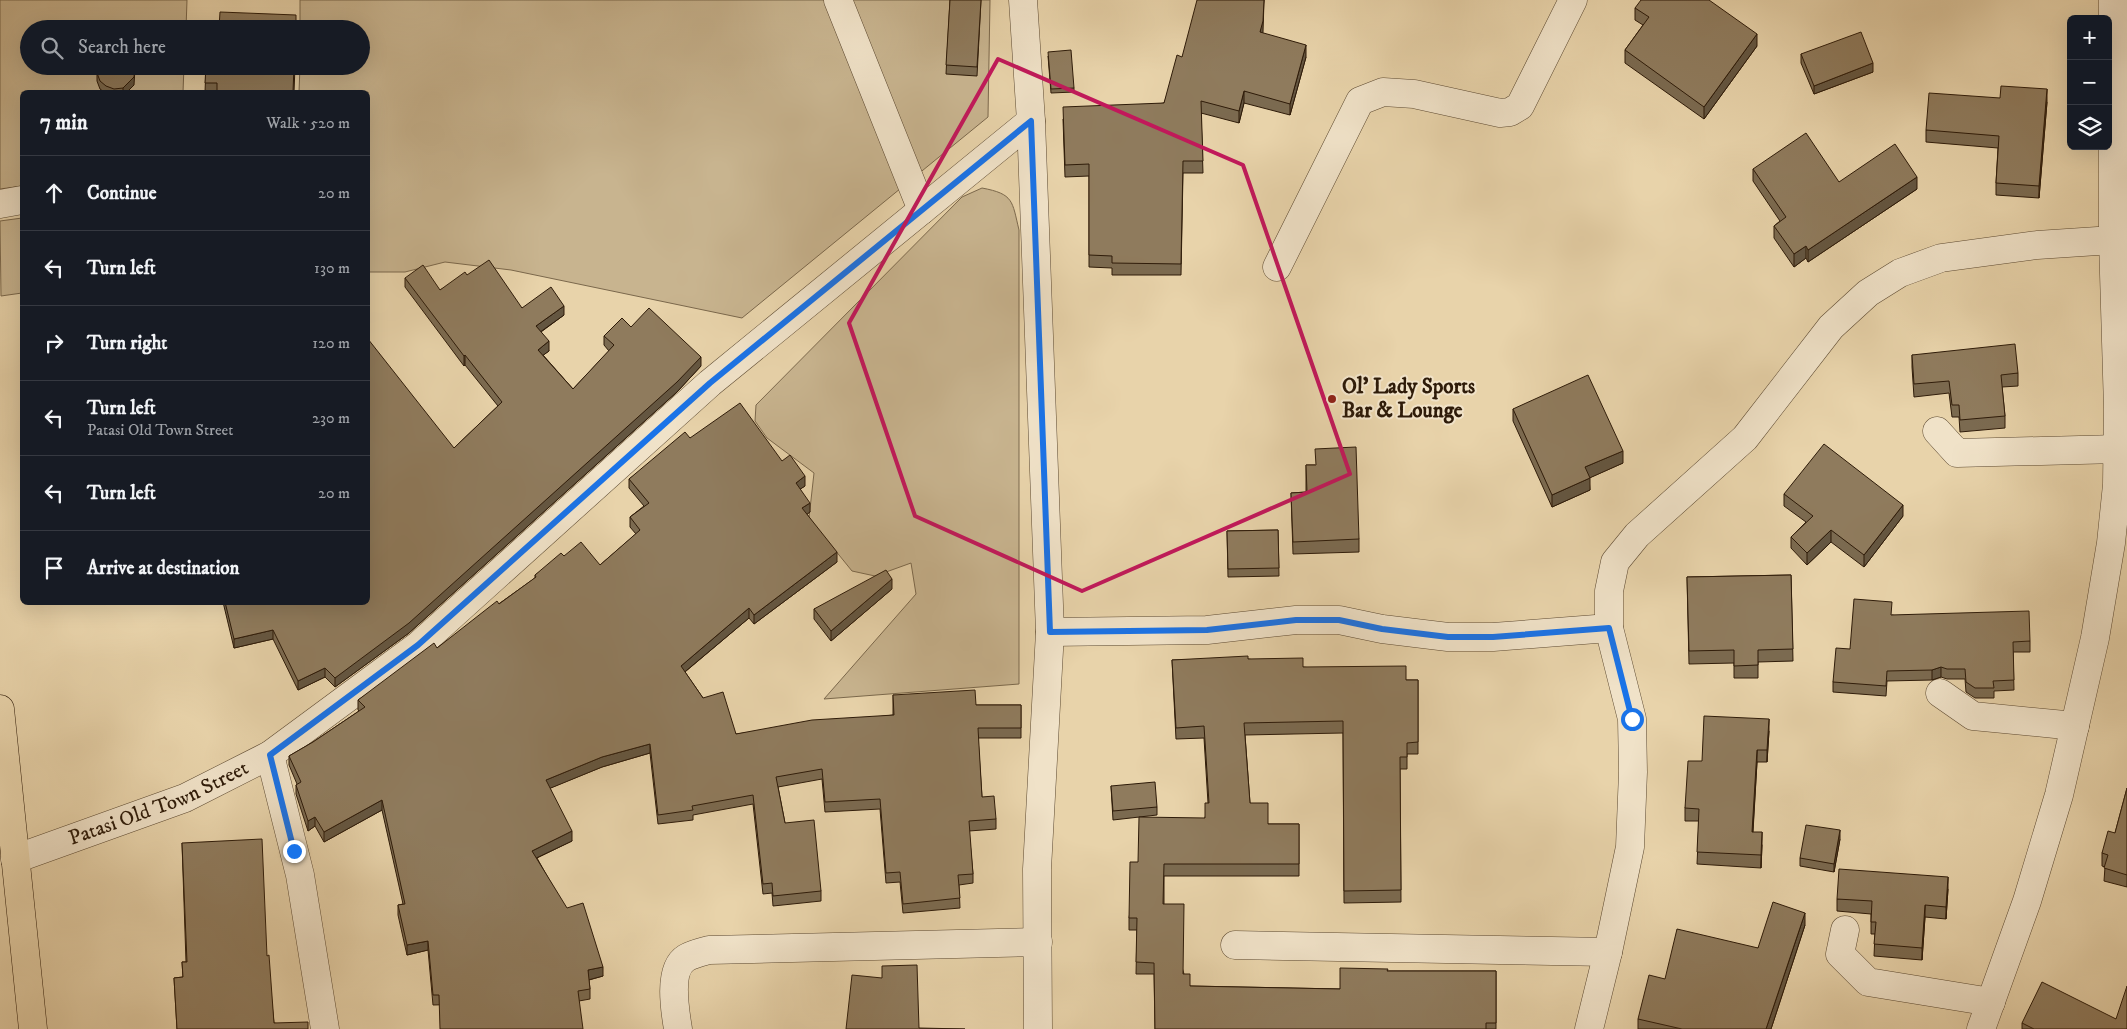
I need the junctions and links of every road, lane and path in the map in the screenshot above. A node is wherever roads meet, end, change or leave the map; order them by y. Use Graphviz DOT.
graph roads {
  1 [pos="838,0"];
  2 [pos="1024,0"];
  3 [pos="1573,0"];
  4 [pos="2114,0"];
  5 [pos="1031,121"];
  6 [pos="20,200"];
  7 [pos="0,204"];
  8 [pos="922,210"];
  9 [pos="2113,240"];
  10 [pos="1277,267"];
  11 [pos="1938,431"];
  12 [pos="2118,449"];
  13 [pos="1609,628"];
  14 [pos="1050,632"];
  15 [pos="1940,693"];
  16 [pos="0,709"];
  17 [pos="2075,726"];
  18 [pos="270,755"];
  19 [pos="15,860"];
  20 [pos="1845,930"];
  21 [pos="1038,942"];
  22 [pos="1235,945"];
  23 [pos="1608,952"];
  24 [pos="1991,1002"];
  25 [pos="33,1029"];
  26 [pos="325,1029"];
  27 [pos="678,1029"];
  28 [pos="1038,1029"];
  29 [pos="1589,1029"];
  30 [pos="1981,1029"];
  1 -- 8 [label="street"];
  2 -- 5 [label="street"];
  3 -- 10 [label="street"];
  4 -- 9 [label="street"];
  5 -- 8 [label="street, Patasi Old Town Street"];
  5 -- 14 [label="street"];
  6 -- 7 [label="street"];
  8 -- 18 [label="street, Patasi Old Town Street"];
  9 -- 12 [label="street"];
  9 -- 13 [label="street"];
  11 -- 12 [label="street"];
  12 -- 17 [label="street"];
  13 -- 14 [label="street"];
  13 -- 23 [label="street"];
  14 -- 21 [label="street"];
  15 -- 17 [label="street"];
  16 -- 19 [label="highway"];
  17 -- 24 [label="street"];
  18 -- 19 [label="street, Patasi Old Town Street"];
  18 -- 26 [label="street"];
  19 -- 25 [label="highway"];
  20 -- 24 [label="street"];
  21 -- 27 [label="street"];
  21 -- 28 [label="street"];
  22 -- 23 [label="street"];
  23 -- 29 [label="street"];
  24 -- 30 [label="street"];
}
